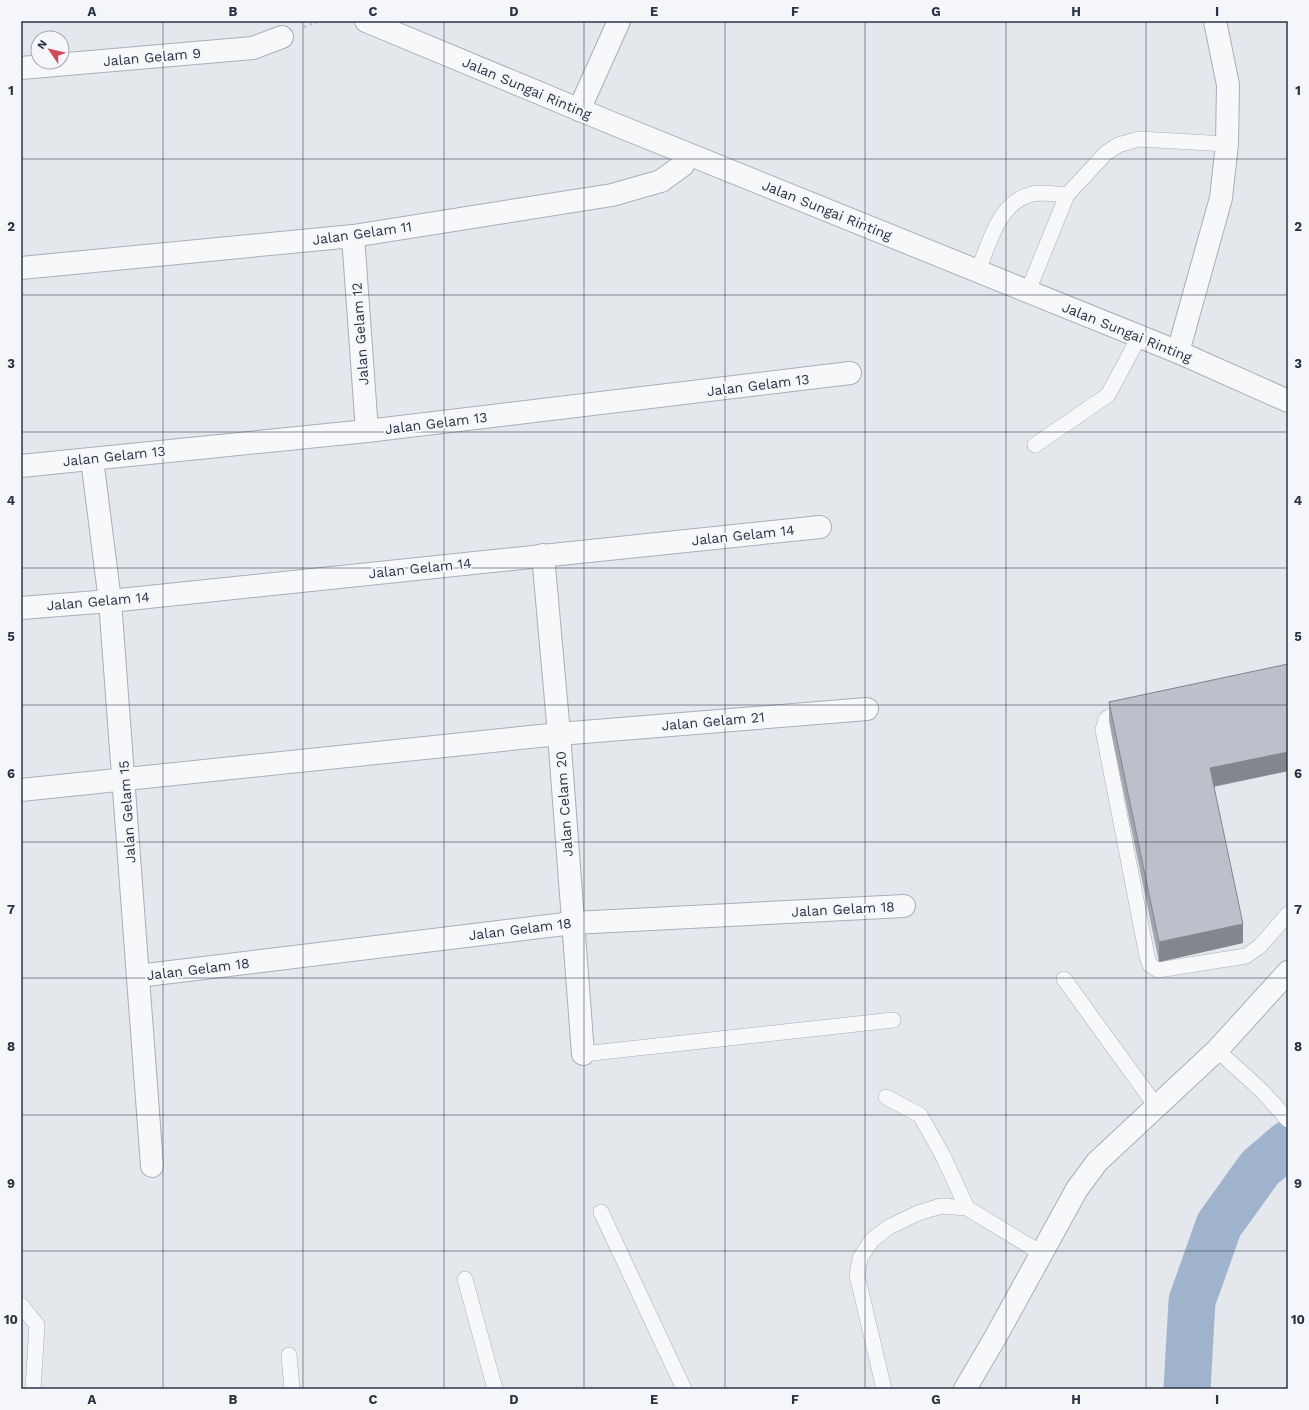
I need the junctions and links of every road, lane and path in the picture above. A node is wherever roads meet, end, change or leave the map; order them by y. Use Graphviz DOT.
graph roads {
  1 [pos="366,21"];
  2 [pos="619,21"];
  3 [pos="1215,21"];
  4 [pos="282,37"];
  5 [pos="21,68"];
  6 [pos="579,110"];
  7 [pos="1227,144"];
  8 [pos="688,154"];
  9 [pos="1067,195"];
  10 [pos="353,236"];
  11 [pos="21,268"];
  12 [pos="978,271"];
  13 [pos="1028,292"];
  14 [pos="1139,336"];
  15 [pos="1178,352"];
  16 [pos="850,374"];
  17 [pos="1288,401"];
  18 [pos="367,431"];
  19 [pos="1035,445"];
  20 [pos="92,458"];
  21 [pos="21,466"];
  22 [pos="820,527"];
  23 [pos="543,555"];
  24 [pos="110,601"];
  25 [pos="21,608"];
  26 [pos="1144,708"];
  27 [pos="867,709"];
  28 [pos="559,734"];
  29 [pos="124,780"];
  30 [pos="21,790"];
  31 [pos="904,906"];
  32 [pos="1288,914"];
  33 [pos="573,923"];
  34 [pos="1288,972"];
  35 [pos="138,976"];
  36 [pos="1064,979"];
  37 [pos="893,1020"];
  38 [pos="1217,1050"];
  39 [pos="583,1054"];
  40 [pos="886,1097"];
  41 [pos="1156,1106"];
  42 [pos="1288,1120"];
  43 [pos="152,1166"];
  44 [pos="967,1208"];
  45 [pos="601,1212"];
  46 [pos="1041,1254"];
  47 [pos="465,1279"];
  48 [pos="21,1304"];
  49 [pos="289,1355"];
  50 [pos="34,1389"];
  51 [pos="292,1389"];
  52 [pos="495,1389"];
  53 [pos="684,1389"];
  54 [pos="884,1389"];
  55 [pos="965,1389"];
  1 -- 6 [label="street, Jalan Sungai Rinting"];
  2 -- 6 [label="street"];
  3 -- 7 [label="street"];
  4 -- 5 [label="street, Jalan Gelam 9"];
  6 -- 8 [label="street, Jalan Sungai Rinting"];
  7 -- 9 [label="lane"];
  7 -- 15 [label="street"];
  8 -- 10 [label="street, Jalan Gelam 11"];
  8 -- 12 [label="street, Jalan Sungai Rinting"];
  9 -- 12 [label="lane"];
  9 -- 13 [label="lane"];
  10 -- 11 [label="street, Jalan Gelam 11"];
  10 -- 18 [label="street, Jalan Gelam 12"];
  12 -- 13 [label="street, Jalan Sungai Rinting"];
  13 -- 14 [label="street, Jalan Sungai Rinting"];
  14 -- 15 [label="street, Jalan Sungai Rinting"];
  14 -- 19 [label="lane"];
  15 -- 17 [label="street, Jalan Sungai Rinting"];
  16 -- 18 [label="street, Jalan Gelam 13"];
  18 -- 20 [label="street, Jalan Gelam 13"];
  20 -- 21 [label="street, Jalan Gelam 13"];
  20 -- 24 [label="street, Jalan Gelam 15"];
  22 -- 23 [label="street, Jalan Gelam 14"];
  23 -- 24 [label="street, Jalan Gelam 14"];
  23 -- 28 [label="street, Jalan Celam 20"];
  24 -- 25 [label="street, Jalan Gelam 14"];
  24 -- 29 [label="street, Jalan Gelam 15"];
  26 -- 32 [label="lane"];
  27 -- 28 [label="street, Jalan Gelam 21"];
  28 -- 29 [label="street, Jalan Gelam 21"];
  28 -- 33 [label="street, Jalan Celam 20"];
  29 -- 30 [label="street, Jalan Gelam 21"];
  29 -- 35 [label="street, Jalan Gelam 15"];
  31 -- 33 [label="street, Jalan Gelam 18"];
  33 -- 35 [label="street, Jalan Gelam 18"];
  33 -- 39 [label="street, Jalan Celam 20"];
  34 -- 38 [label="street"];
  35 -- 43 [label="street, Jalan Gelam 15"];
  36 -- 41 [label="lane"];
  37 -- 39 [label="lane"];
  38 -- 41 [label="street"];
  38 -- 42 [label="lane"];
  40 -- 44 [label="lane"];
  41 -- 46 [label="street"];
  44 -- 46 [label="lane"];
  44 -- 54 [label="lane"];
  45 -- 53 [label="lane"];
  46 -- 55 [label="street"];
  47 -- 52 [label="lane"];
  48 -- 50 [label="lane"];
  49 -- 51 [label="lane"];
}
